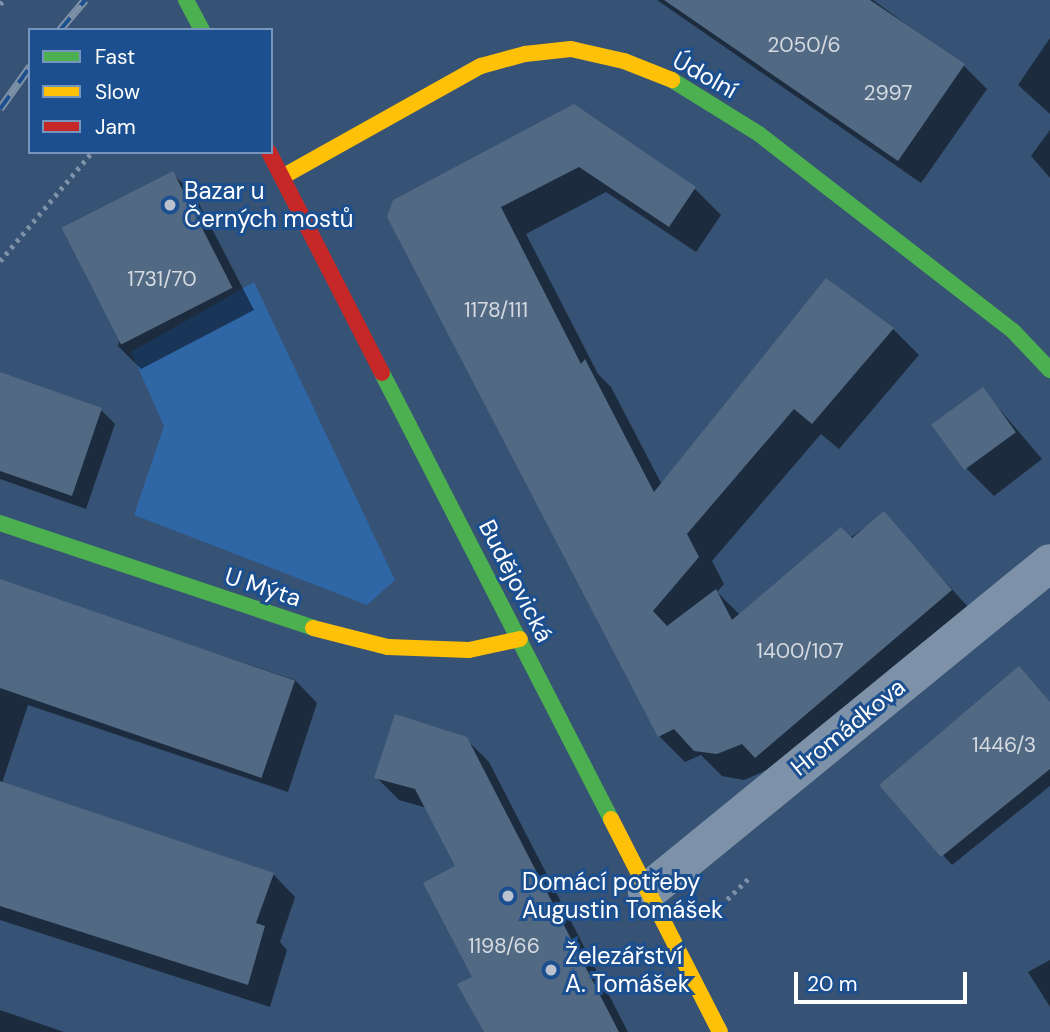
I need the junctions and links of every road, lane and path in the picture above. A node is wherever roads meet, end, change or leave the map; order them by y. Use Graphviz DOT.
graph roads {
  1 [pos="4,0"];
  2 [pos="186,0"];
  3 [pos="0,4"];
  4 [pos="201,28"];
  5 [pos="90,154"];
  6 [pos="270,154"];
  7 [pos="282,177"];
  8 [pos="0,261"];
  9 [pos="1050,370"];
  10 [pos="0,523"];
  11 [pos="1036,574"];
  12 [pos="520,639"];
  13 [pos="647,892"];
  14 [pos="720,1032"];
  1 -- 3 [label="path"];
  2 -- 4 [label="street"];
  5 -- 8 [label="path"];
  6 -- 7 [label="street, Budějovická"];
  7 -- 9 [label="street, Údolní"];
  7 -- 12 [label="street, Budějovická"];
  10 -- 12 [label="street, U Mýta"];
  11 -- 13 [label="street, Hromádkova"];
  12 -- 13 [label="street, Budějovická"];
  13 -- 14 [label="street, Budějovická"];
}
